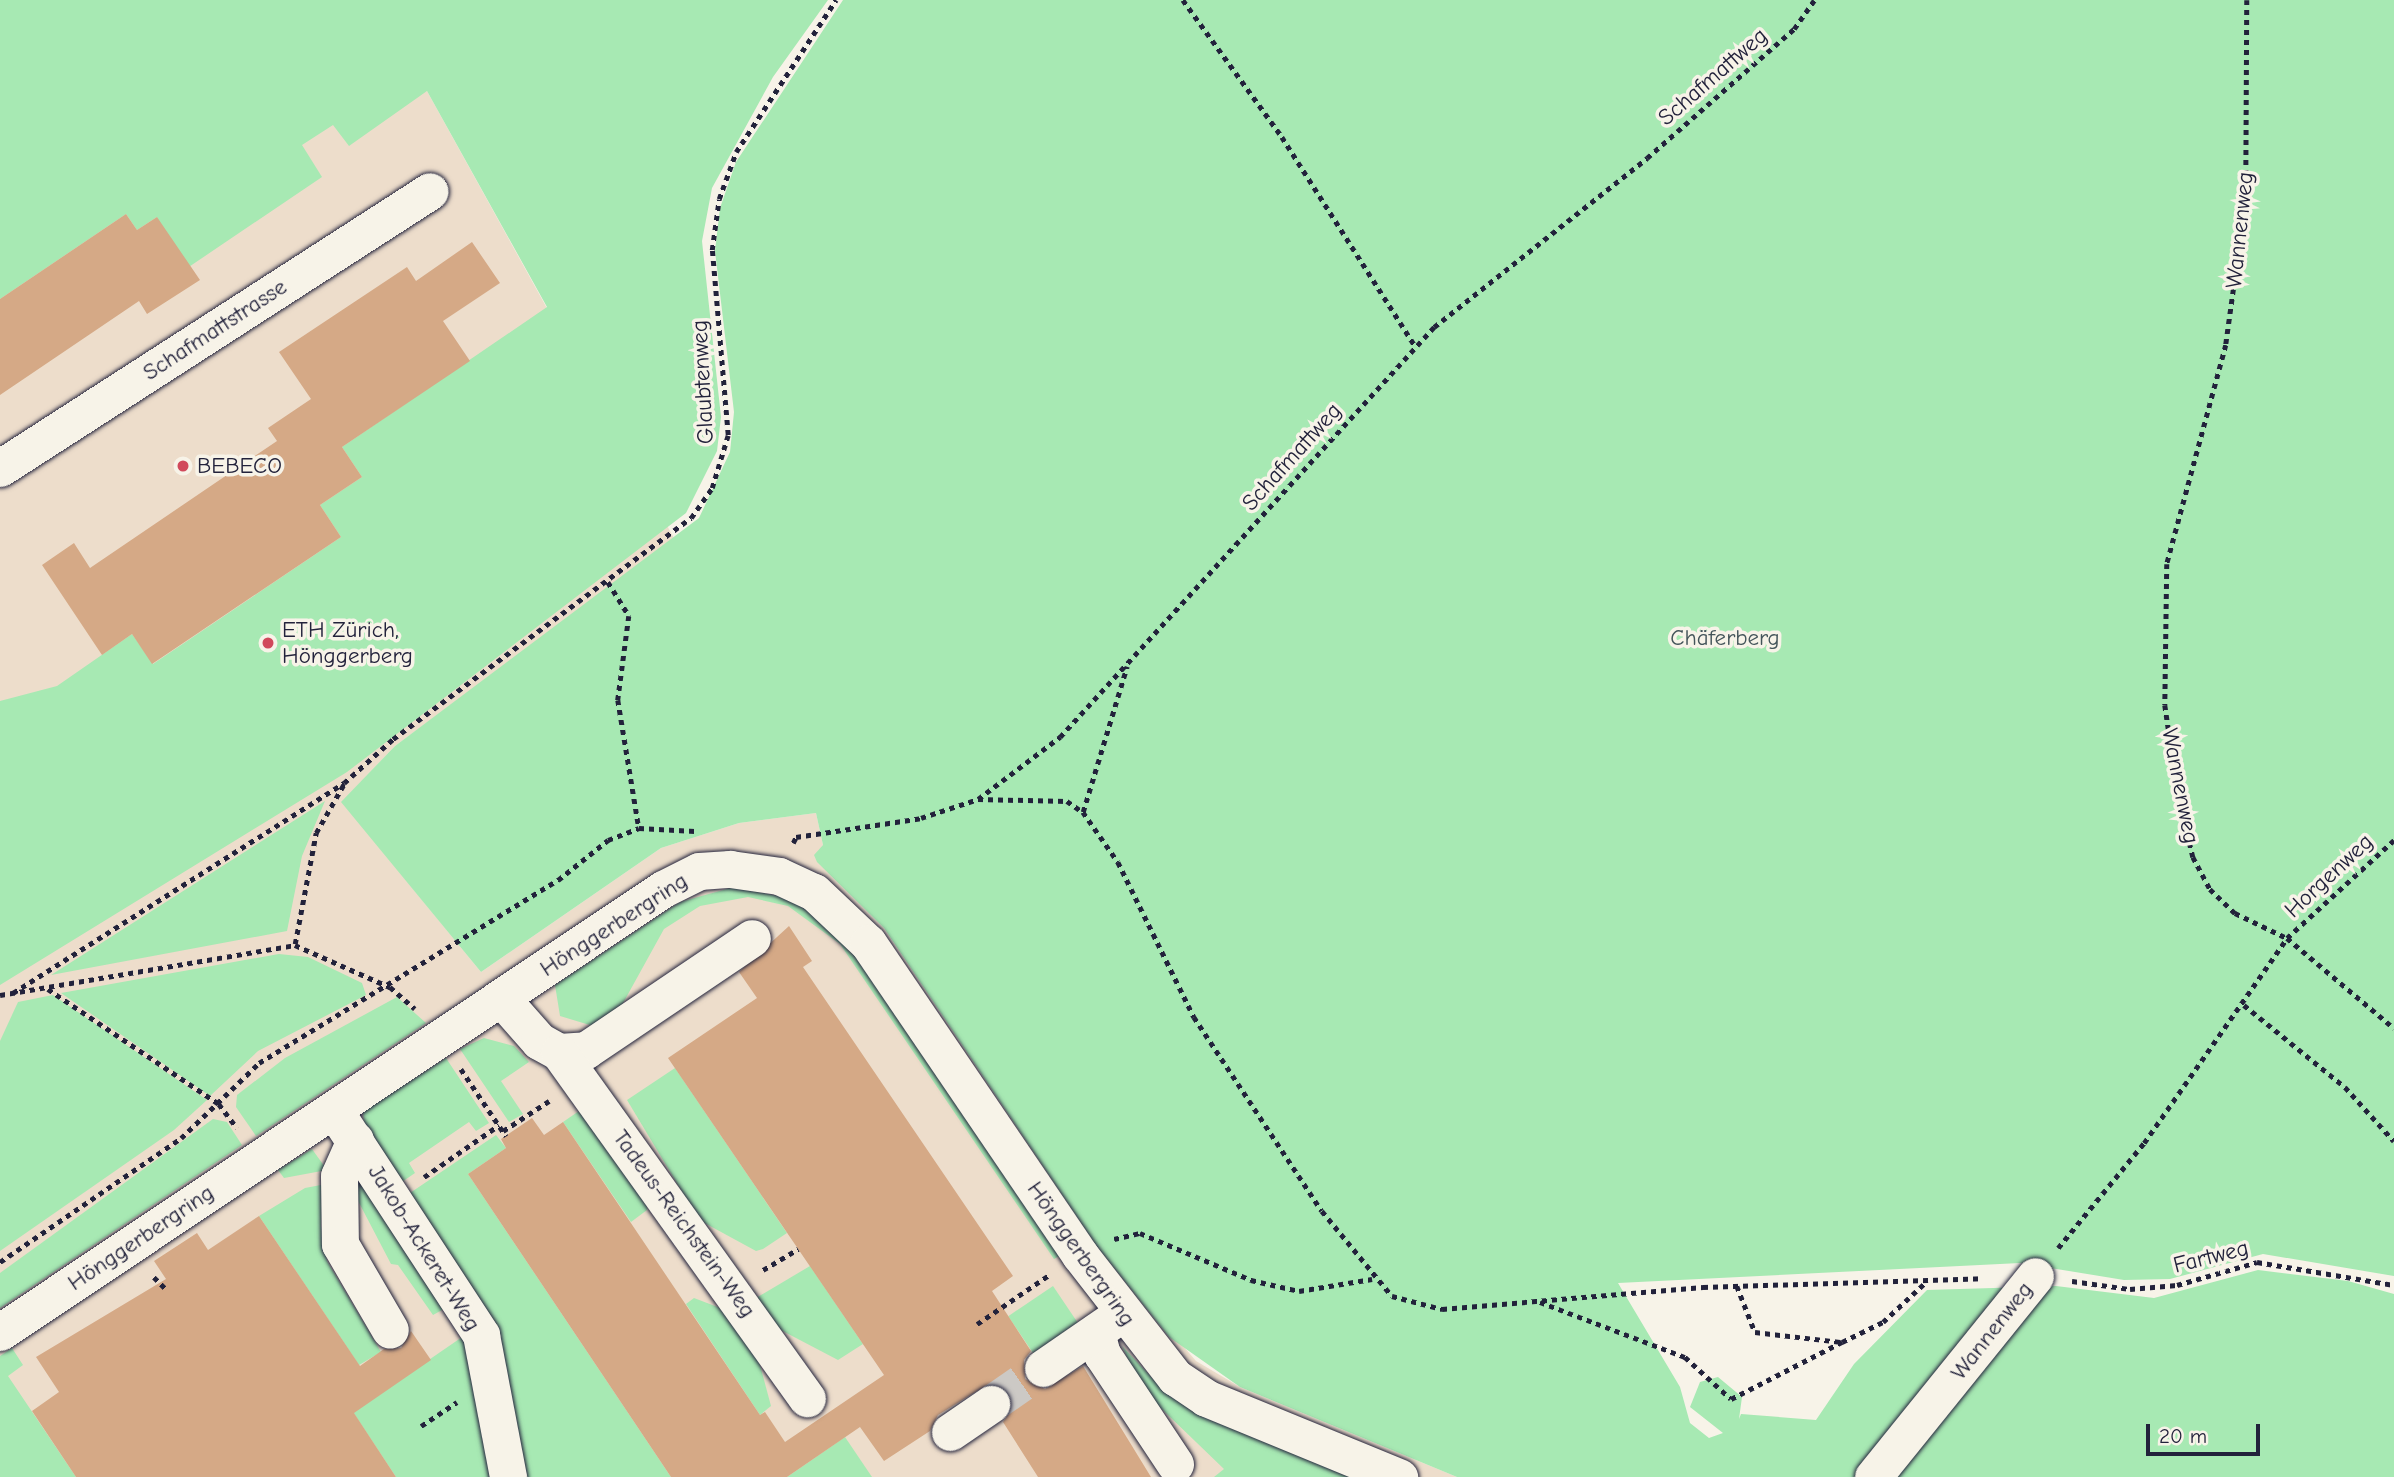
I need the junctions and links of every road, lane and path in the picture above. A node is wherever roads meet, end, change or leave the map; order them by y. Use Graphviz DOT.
graph roads {
  1 [pos="836,0"];
  2 [pos="1183,0"];
  3 [pos="1814,0"];
  4 [pos="2247,0"];
  5 [pos="430,191"];
  6 [pos="1416,347"];
  7 [pos="0,468"];
  8 [pos="608,582"];
  9 [pos="1128,662"];
  10 [pos="344,783"];
  11 [pos="978,799"];
  12 [pos="1083,813"];
  13 [pos="639,828"];
  14 [pos="608,840"];
  15 [pos="2394,840"];
  16 [pos="779,876"];
  17 [pos="752,938"];
  18 [pos="2287,938"];
  19 [pos="295,945"];
  20 [pos="390,987"];
  21 [pos="47,988"];
  22 [pos="12,993"];
  23 [pos="0,995"];
  24 [pos="502,999"];
  25 [pos="2244,1005"];
  26 [pos="419,1011"];
  27 [pos="2394,1028"];
  28 [pos="456,1061"];
  29 [pos="569,1066"];
  30 [pos="219,1104"];
  31 [pos="334,1110"];
  32 [pos="499,1125"];
  33 [pos="355,1140"];
  34 [pos="2394,1141"];
  35 [pos="394,1198"];
  36 [pos="1140,1233"];
  37 [pos="0,1262"];
  38 [pos="1054,1272"];
  39 [pos="2035,1276"];
  40 [pos="1372,1279"];
  41 [pos="149,1280"];
  42 [pos="1928,1280"];
  43 [pos="2394,1285"];
  44 [pos="1737,1286"];
  45 [pos="166,1289"];
  46 [pos="1539,1302"];
  47 [pos="1110,1322"];
  48 [pos="977,1324"];
  49 [pos="21,1329"];
  50 [pos="390,1330"];
  51 [pos="1842,1342"];
  52 [pos="1043,1368"];
  53 [pos="807,1398"];
  54 [pos="991,1404"];
  55 [pos="950,1432"];
  56 [pos="1175,1464"];
  57 [pos="508,1477"];
  58 [pos="1399,1477"];
  59 [pos="1873,1477"];
  1 -- 8 [label="path, Glaubtenweg"];
  2 -- 6 [label="path"];
  3 -- 6 [label="path, Schafmattweg"];
  4 -- 18 [label="path, Wannenweg"];
  5 -- 7 [label="street, Schafmattstrasse"];
  6 -- 9 [label="path, Schafmattweg"];
  8 -- 10 [label="path, Glaubtenweg"];
  8 -- 13 [label="path"];
  9 -- 11 [label="path, Schafmattweg"];
  9 -- 12 [label="path"];
  10 -- 19 [label="path"];
  10 -- 22 [label="path"];
  11 -- 12 [label="path"];
  11 -- 16 [label="path, Schafmattweg"];
  12 -- 40 [label="path"];
  14 -- 20 [label="path"];
  15 -- 18 [label="path, Horgenweg"];
  16 -- 24 [label="street, Hönggerbergring"];
  16 -- 47 [label="street, Hönggerbergring"];
  17 -- 29 [label="street"];
  18 -- 25 [label="path, Wannenweg"];
  18 -- 27 [label="path"];
  19 -- 20 [label="path"];
  19 -- 21 [label="path"];
  20 -- 26 [label="path"];
  20 -- 30 [label="path"];
  21 -- 22 [label="path"];
  21 -- 30 [label="path"];
  22 -- 23 [label="path"];
  24 -- 29 [label="street, Tadeus-Reichstein-Weg"];
  24 -- 31 [label="street, Hönggerbergring"];
  25 -- 34 [label="path"];
  25 -- 39 [label="path, Wannenweg"];
  28 -- 32 [label="path"];
  29 -- 32 [label="path"];
  29 -- 53 [label="street, Tadeus-Reichstein-Weg"];
  30 -- 37 [label="path"];
  31 -- 33 [label="street, Jakob-Ackeret-Weg"];
  31 -- 49 [label="street, Hönggerbergring"];
  32 -- 35 [label="path"];
  33 -- 35 [label="street, Jakob-Ackeret-Weg"];
  33 -- 50 [label="street"];
  35 -- 57 [label="street, Jakob-Ackeret-Weg"];
  36 -- 40 [label="path"];
  38 -- 48 [label="path"];
  39 -- 42 [label="path, Fartweg"];
  39 -- 43 [label="path, Fartweg"];
  39 -- 59 [label="street, Wannenweg"];
  40 -- 46 [label="path, Fartweg"];
  41 -- 45 [label="path"];
  42 -- 44 [label="path, Fartweg"];
  42 -- 51 [label="path"];
  44 -- 46 [label="path, Fartweg"];
  44 -- 51 [label="path"];
  46 -- 51 [label="path"];
  47 -- 52 [label="street"];
  47 -- 56 [label="street"];
  47 -- 58 [label="street, Hönggerbergring"];
  54 -- 55 [label="street"];
}
